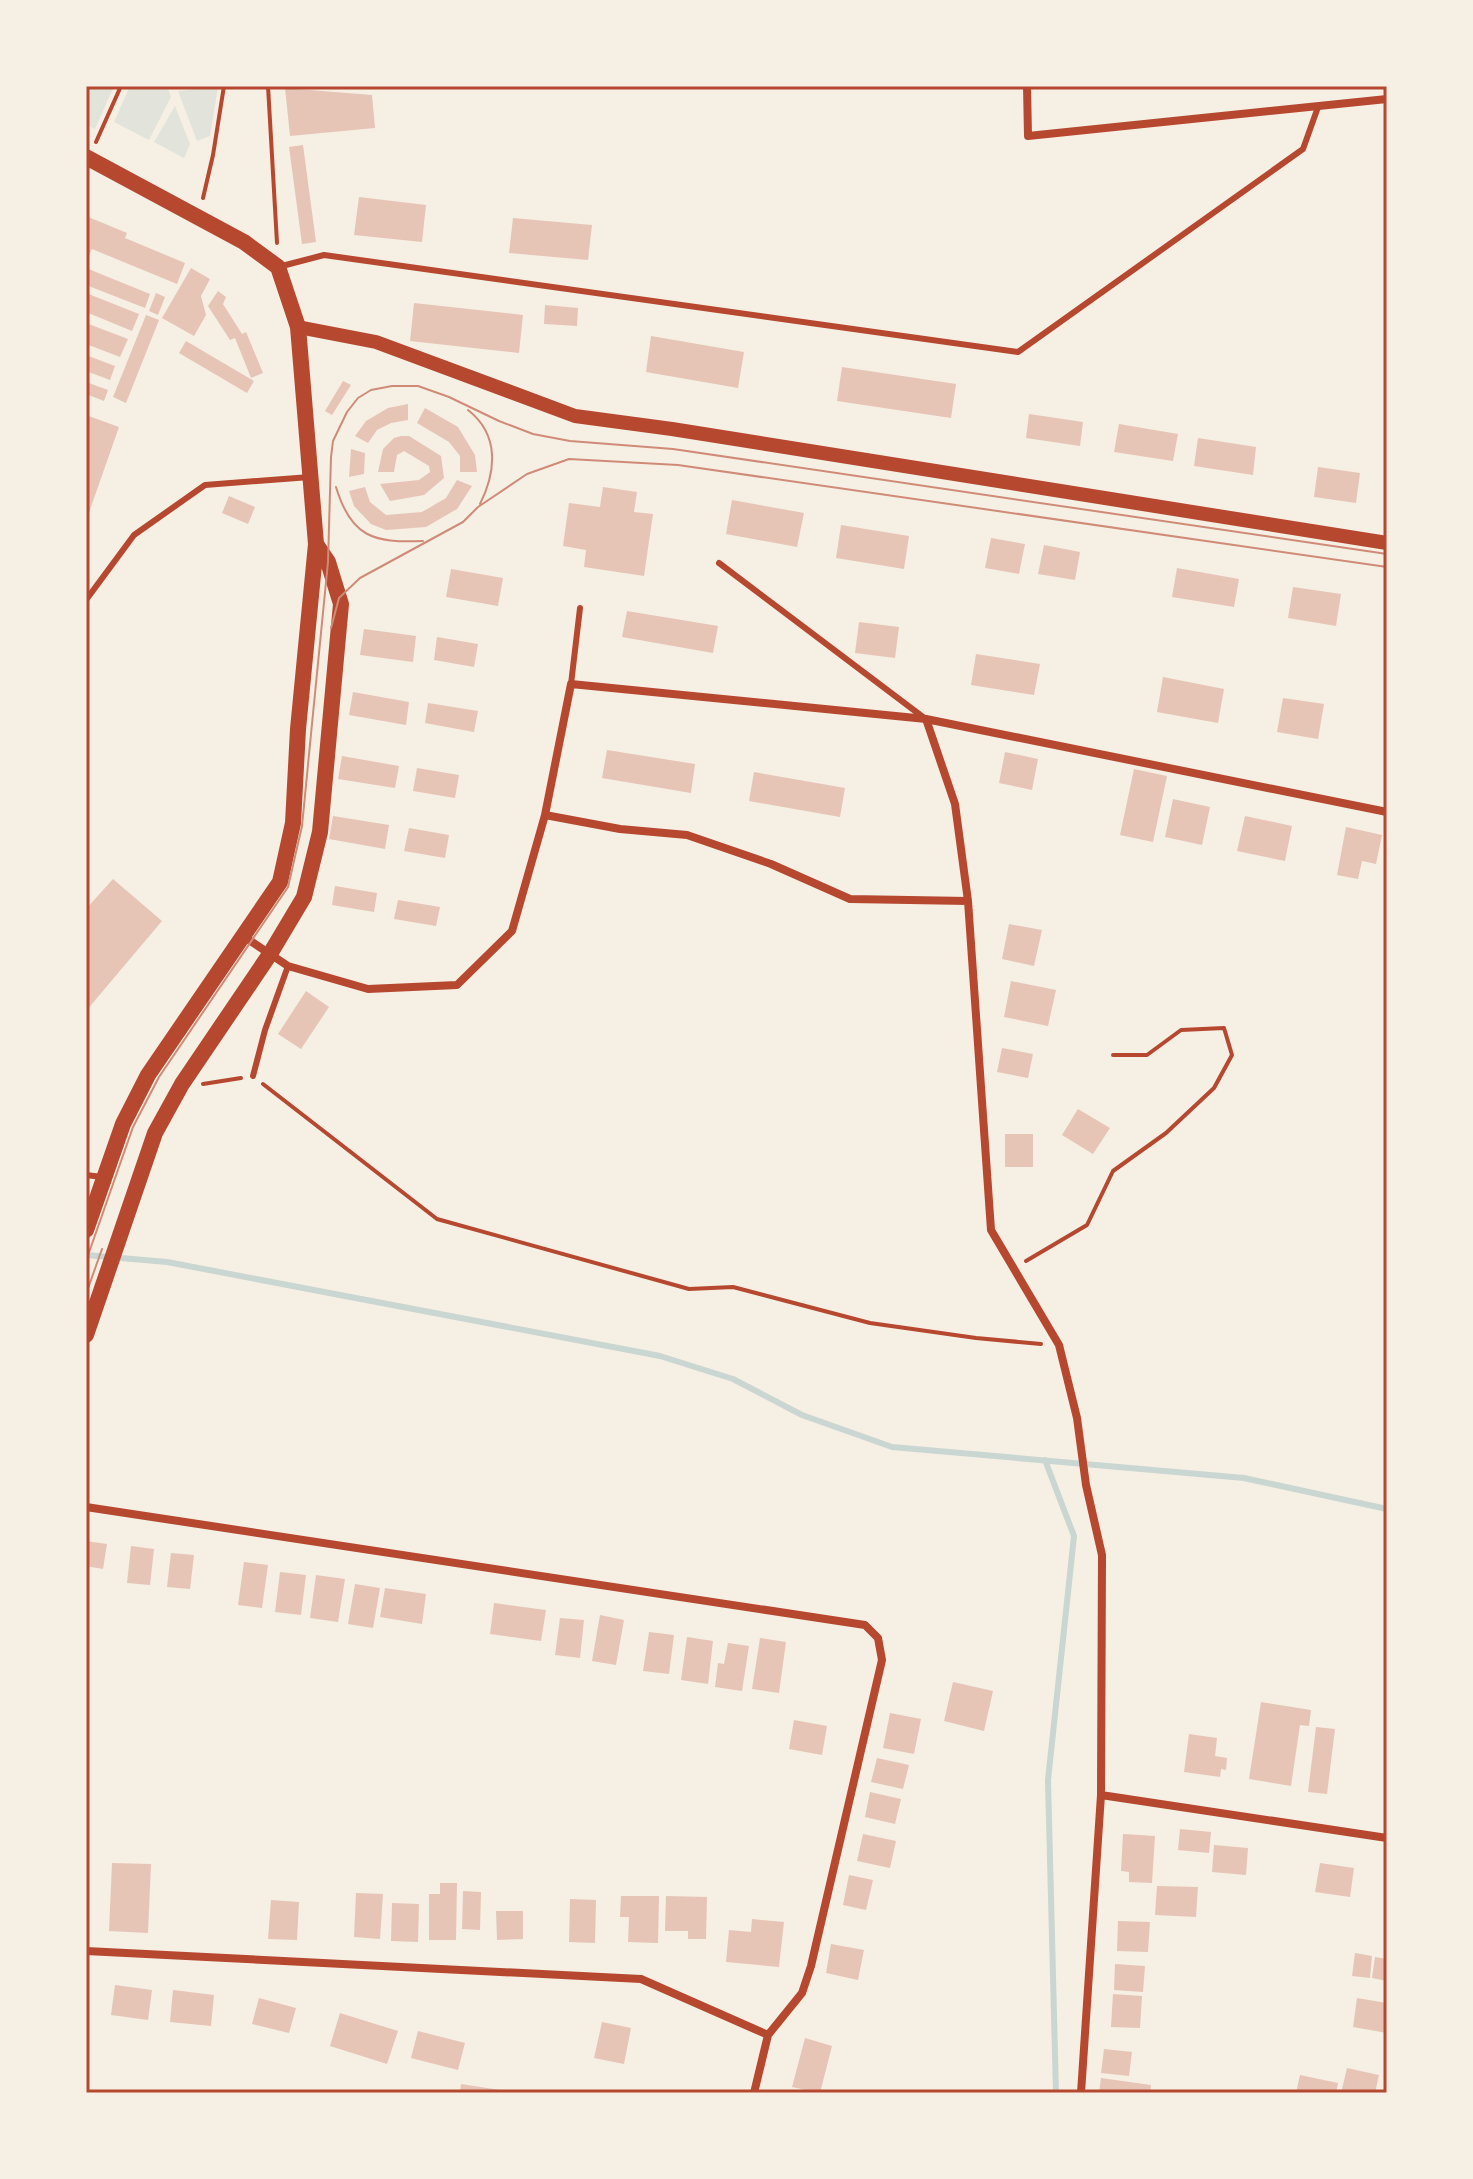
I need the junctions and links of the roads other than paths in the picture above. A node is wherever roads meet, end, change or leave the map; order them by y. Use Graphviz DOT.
graph roads {
  1 [pos="1027,86"];
  2 [pos="1387,99"];
  3 [pos="1318,107"];
  4 [pos="87,158"];
  5 [pos="278,267"];
  6 [pos="298,327"];
  7 [pos="310,477"];
  8 [pos="1387,543"];
  9 [pos="316,544"];
  10 [pos="719,563"];
  11 [pos="86,600"];
  12 [pos="580,608"];
  13 [pos="571,684"];
  14 [pos="926,719"];
  15 [pos="1387,812"];
  16 [pos="545,815"];
  17 [pos="968,901"];
  18 [pos="243,936"];
  19 [pos="270,954"];
  20 [pos="288,966"];
  21 [pos="253,1076"];
  22 [pos="86,1175"];
  23 [pos="105,1177"];
  24 [pos="86,1230"];
  25 [pos="86,1335"];
  26 [pos="86,1507"];
  27 [pos="1101,1795"];
  28 [pos="1387,1838"];
  29 [pos="86,1951"];
  30 [pos="768,2035"];
  31 [pos="754,2093"];
  32 [pos="1081,2093"];
  1 -- 3 [label="street"];
  2 -- 3 [label="street"];
  3 -- 5 [label="lane"];
  4 -- 5 [label="main road"];
  5 -- 6 [label="main road"];
  6 -- 7 [label="main road"];
  6 -- 8 [label="street"];
  7 -- 9 [label="main road"];
  7 -- 11 [label="lane"];
  9 -- 18 [label="main road"];
  9 -- 19 [label="main road"];
  10 -- 14 [label="lane"];
  12 -- 13 [label="lane"];
  13 -- 14 [label="street"];
  13 -- 16 [label="street"];
  14 -- 15 [label="street"];
  14 -- 17 [label="street"];
  16 -- 17 [label="street"];
  16 -- 20 [label="street"];
  17 -- 27 [label="street"];
  18 -- 19 [label="street"];
  18 -- 23 [label="main road"];
  19 -- 20 [label="street"];
  19 -- 25 [label="main road"];
  20 -- 21 [label="lane"];
  22 -- 23 [label="lane"];
  23 -- 24 [label="main road"];
  26 -- 30 [label="street"];
  27 -- 28 [label="street"];
  27 -- 32 [label="street"];
  29 -- 30 [label="street"];
  30 -- 31 [label="street"];
}
